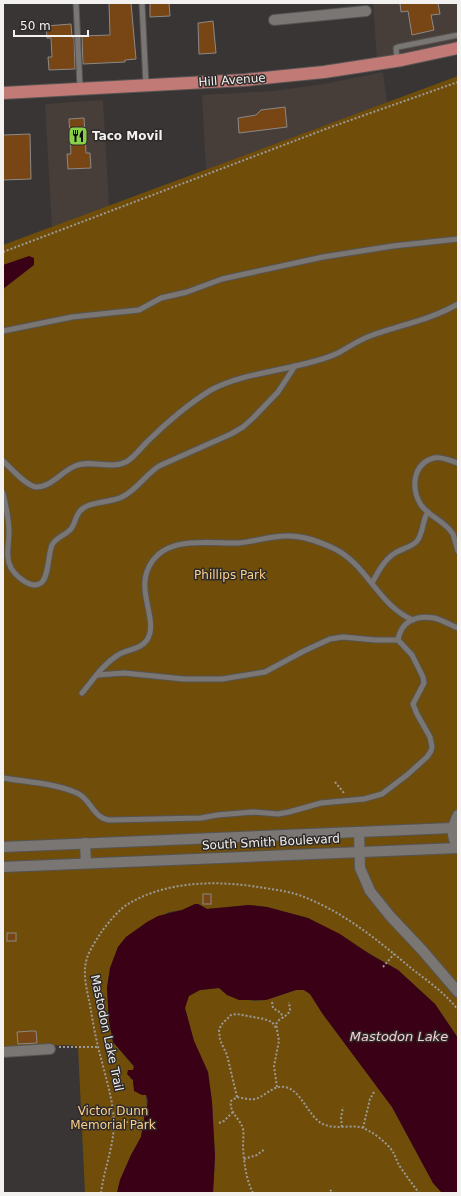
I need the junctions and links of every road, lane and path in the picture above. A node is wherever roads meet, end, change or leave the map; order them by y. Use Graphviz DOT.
graph roads {
  1 [pos="76,3"];
  2 [pos="142,3"];
  3 [pos="366,7"];
  4 [pos="274,20"];
  5 [pos="458,35"];
  6 [pos="458,48"];
  7 [pos="397,60"];
  8 [pos="458,82"];
  9 [pos="146,85"];
  10 [pos="80,89"];
  11 [pos="3,93"];
  12 [pos="458,239"];
  13 [pos="3,252"];
  14 [pos="458,304"];
  15 [pos="3,331"];
  16 [pos="295,366"];
  17 [pos="3,461"];
  18 [pos="458,463"];
  19 [pos="3,493"];
  20 [pos="428,512"];
  21 [pos="458,551"];
  22 [pos="372,584"];
  23 [pos="413,620"];
  24 [pos="458,628"];
  25 [pos="398,640"];
  26 [pos="97,675"];
  27 [pos="82,692"];
  28 [pos="3,778"];
  29 [pos="335,782"];
  30 [pos="353,799"];
  31 [pos="458,815"];
  32 [pos="452,828"];
  33 [pos="359,832"];
  34 [pos="85,843"];
  35 [pos="3,847"];
  36 [pos="458,847"];
  37 [pos="359,851"];
  38 [pos="86,863"];
  39 [pos="3,867"];
  40 [pos="394,954"];
  41 [pos="383,967"];
  42 [pos="458,992"];
  43 [pos="272,1002"];
  44 [pos="289,1002"];
  45 [pos="458,1010"];
  46 [pos="283,1018"];
  47 [pos="276,1028"];
  48 [pos="52,1047"];
  49 [pos="98,1047"];
  50 [pos="3,1052"];
  51 [pos="278,1088"];
  52 [pos="374,1092"];
  53 [pos="237,1097"];
  54 [pos="343,1107"];
  55 [pos="233,1112"];
  56 [pos="140,1121"];
  57 [pos="114,1123"];
  58 [pos="219,1123"];
  59 [pos="342,1127"];
  60 [pos="363,1128"];
  61 [pos="265,1150"];
  62 [pos="244,1159"];
  63 [pos="330,1190"];
  64 [pos="101,1193"];
  65 [pos="253,1193"];
  66 [pos="334,1193"];
  67 [pos="419,1193"];
  1 -- 10 [label="lane"];
  2 -- 9 [label="lane"];
  3 -- 4 [label="street"];
  5 -- 7 [label="lane"];
  6 -- 7 [label="main road, Hill Avenue"];
  7 -- 9 [label="main road, Hill Avenue"];
  8 -- 13 [label="path"];
  9 -- 10 [label="main road, Hill Avenue"];
  10 -- 11 [label="main road, Hill Avenue"];
  12 -- 15 [label="lane"];
  14 -- 16 [label="lane"];
  16 -- 17 [label="lane"];
  16 -- 19 [label="lane"];
  18 -- 20 [label="lane"];
  20 -- 21 [label="lane"];
  20 -- 22 [label="lane"];
  22 -- 23 [label="lane"];
  22 -- 26 [label="lane"];
  23 -- 24 [label="lane"];
  23 -- 25 [label="lane"];
  25 -- 26 [label="lane"];
  25 -- 30 [label="lane"];
  26 -- 27 [label="lane"];
  28 -- 30 [label="lane"];
  29 -- 30 [label="path"];
  31 -- 32 [label="street"];
  32 -- 33 [label="street, South Smith Boulevard"];
  32 -- 36 [label="street"];
  33 -- 34 [label="street, South Smith Boulevard"];
  33 -- 37 [label="street"];
  34 -- 35 [label="street, South Smith Boulevard"];
  34 -- 38 [label="street"];
  36 -- 37 [label="street, South Smith Boulevard"];
  37 -- 38 [label="street, South Smith Boulevard"];
  37 -- 42 [label="street"];
  38 -- 39 [label="street, South Smith Boulevard"];
  40 -- 41 [label="path"];
  40 -- 45 [label="path, Mastodon Lake Trail"];
  40 -- 49 [label="path, Mastodon Lake Trail"];
  43 -- 46 [label="path"];
  44 -- 46 [label="path"];
  46 -- 47 [label="path"];
  47 -- 51 [label="path"];
  47 -- 53 [label="path"];
  48 -- 49 [label="path"];
  48 -- 50 [label="street"];
  49 -- 57 [label="path, Mastodon Lake Trail"];
  51 -- 53 [label="path"];
  51 -- 59 [label="path"];
  52 -- 60 [label="path"];
  53 -- 55 [label="path"];
  54 -- 59 [label="path"];
  55 -- 58 [label="path"];
  55 -- 62 [label="path"];
  56 -- 57 [label="path"];
  57 -- 64 [label="path, Mastodon Lake Trail"];
  59 -- 60 [label="path"];
  60 -- 67 [label="path"];
  61 -- 62 [label="path"];
  62 -- 65 [label="path"];
  63 -- 66 [label="path"];
}
